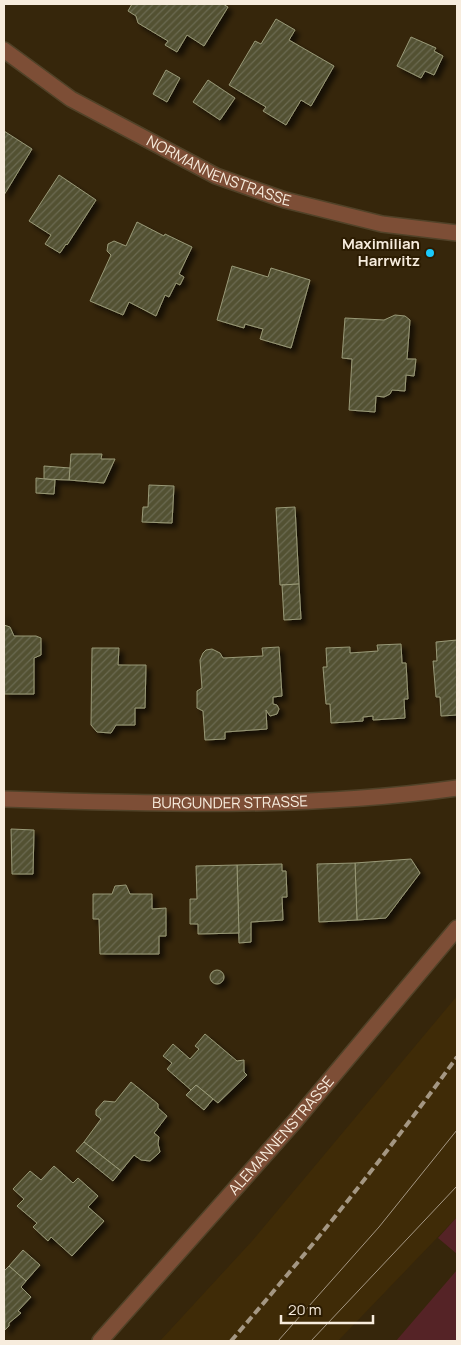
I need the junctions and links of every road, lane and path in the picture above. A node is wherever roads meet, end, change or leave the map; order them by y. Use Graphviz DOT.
graph roads {
  1 [pos="4,50"];
  2 [pos="457,233"];
  3 [pos="457,788"];
  4 [pos="4,799"];
  5 [pos="457,928"];
  6 [pos="100,1341"];
  1 -- 2 [label="street, NORMANNENSTRASSE"];
  3 -- 4 [label="street, BURGUNDER STRASSE"];
  5 -- 6 [label="street, ALEMANNENSTRASSE"];
}
